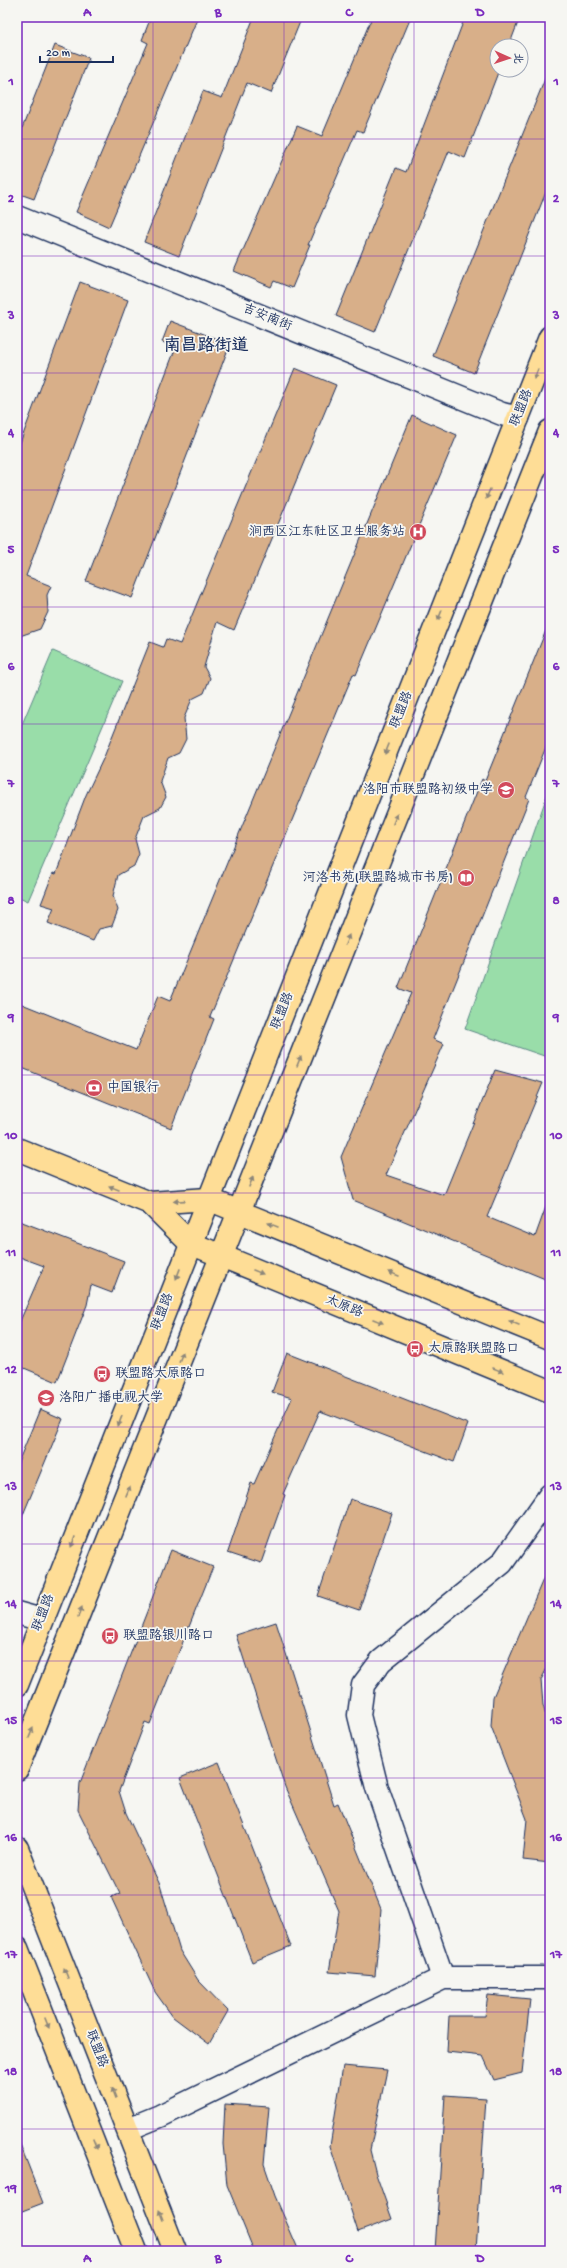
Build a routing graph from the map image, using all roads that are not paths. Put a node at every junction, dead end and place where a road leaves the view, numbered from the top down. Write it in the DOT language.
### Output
graph roads {
  1 [pos="17,217"];
  2 [pos="550,337"];
  3 [pos="518,418"];
  4 [pos="550,431"];
  5 [pos="17,1149"];
  6 [pos="208,1199"];
  7 [pos="150,1203"];
  8 [pos="240,1211"];
  9 [pos="190,1243"];
  10 [pos="221,1257"];
  11 [pos="550,1338"];
  12 [pos="550,1391"];
  13 [pos="550,1495"];
  14 [pos="17,1613"];
  15 [pos="42,1620"];
  16 [pos="17,1684"];
  17 [pos="17,1769"];
  18 [pos="17,1848"];
  19 [pos="17,1948"];
  20 [pos="443,1978"];
  21 [pos="550,1978"];
  22 [pos="128,2129"];
  23 [pos="136,2251"];
  24 [pos="175,2251"];
  1 -- 3 [label="street, 吉安南街"];
  2 -- 3 [label="main road, 联盟路, one-way"];
  3 -- 6 [label="main road, 联盟路, one-way"];
  8 -- 4 [label="main road, one-way"];
  7 -- 5 [label="main road, 太原路, one-way"];
  6 -- 7 [label="main road, 太原路, one-way"];
  6 -- 8 [label="main road, 太原路"];
  6 -- 9 [label="main road, 联盟路"];
  7 -- 9 [label="main road, 太原路"];
  8 -- 10 [label="main road"];
  11 -- 8 [label="main road, 太原路, one-way"];
  9 -- 10 [label="main road, 太原路"];
  9 -- 15 [label="main road, 联盟路, one-way"];
  10 -- 12 [label="main road, 太原路, one-way"];
  17 -- 10 [label="main road, one-way"];
  13 -- 20 [label="street"];
  14 -- 15 [label="street"];
  15 -- 16 [label="main road, 联盟路"];
  22 -- 18 [label="main road, 联盟路, one-way"];
  19 -- 23 [label="main road, one-way"];
  20 -- 21 [label="street"];
  20 -- 22 [label="street"];
  24 -- 22 [label="main road, 联盟路, one-way"];
}
